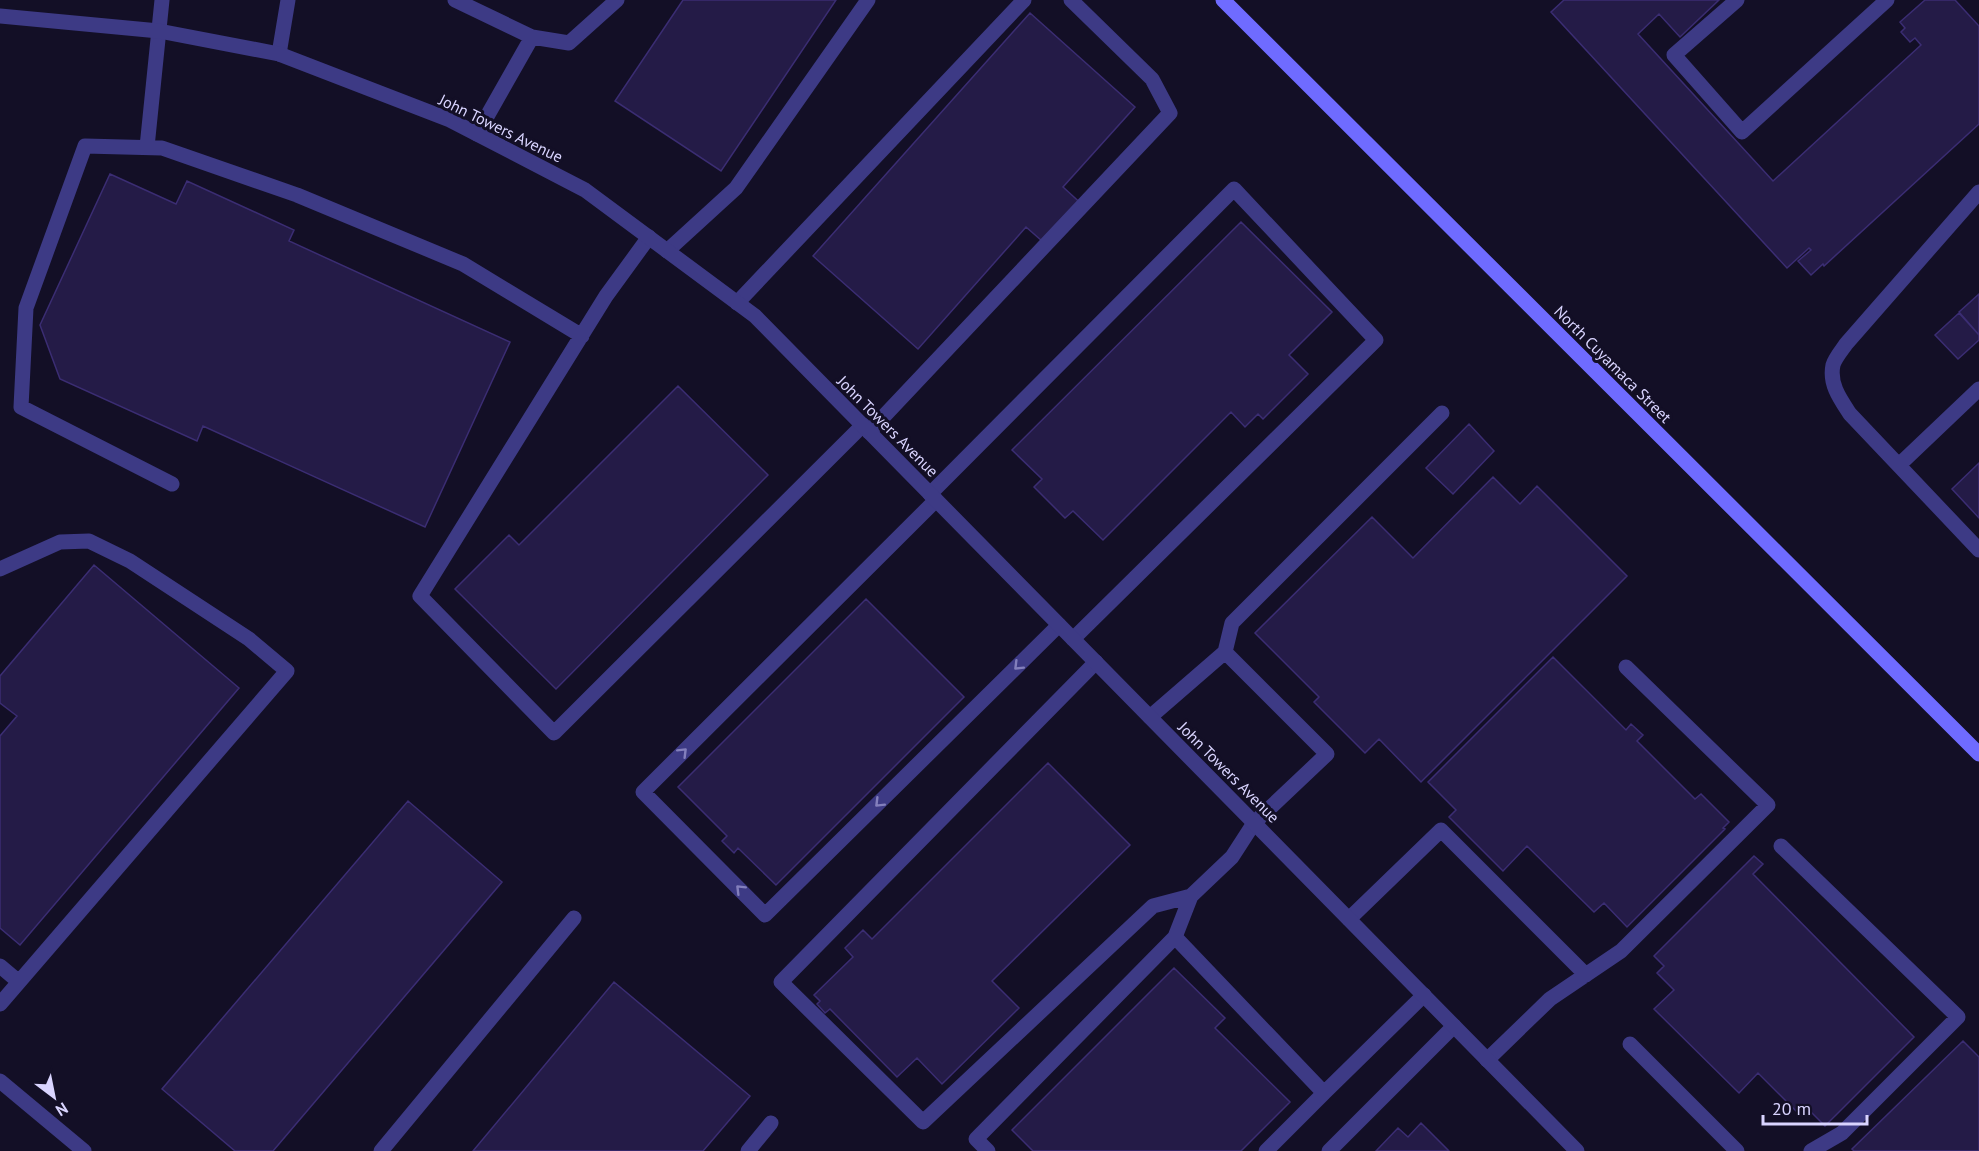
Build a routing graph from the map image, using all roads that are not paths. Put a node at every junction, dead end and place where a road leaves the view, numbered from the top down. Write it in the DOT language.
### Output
graph roads {
  1 [pos="162,0"];
  2 [pos="288,0"];
  3 [pos="455,0"];
  4 [pos="617,0"];
  5 [pos="868,0"];
  6 [pos="1024,0"];
  7 [pos="1071,0"];
  8 [pos="1222,0"];
  9 [pos="1737,0"];
  10 [pos="1887,0"];
  11 [pos="0,16"];
  12 [pos="159,31"];
  13 [pos="532,37"];
  14 [pos="279,54"];
  15 [pos="477,134"];
  16 [pos="147,147"];
  17 [pos="1979,192"];
  18 [pos="649,237"];
  19 [pos="667,251"];
  20 [pos="737,303"];
  21 [pos="582,336"];
  22 [pos="1979,389"];
  23 [pos="1442,413"];
  24 [pos="866,428"];
  25 [pos="1899,465"];
  26 [pos="172,484"];
  27 [pos="933,497"];
  28 [pos="1979,550"];
  29 [pos="0,569"];
  30 [pos="1059,625"];
  31 [pos="1073,639"];
  32 [pos="1225,652"];
  33 [pos="1096,662"];
  34 [pos="1626,667"];
  35 [pos="1150,717"];
  36 [pos="1979,754"];
  37 [pos="1254,823"];
  38 [pos="1781,846"];
  39 [pos="1191,896"];
  40 [pos="574,918"];
  41 [pos="1349,919"];
  42 [pos="1175,937"];
  43 [pos="0,966"];
  44 [pos="1586,975"];
  45 [pos="19,982"];
  46 [pos="1424,995"];
  47 [pos="0,1004"];
  48 [pos="1454,1026"];
  49 [pos="1630,1044"];
  50 [pos="1487,1060"];
  51 [pos="0,1081"];
  52 [pos="1323,1093"];
  53 [pos="771,1123"];
  54 [pos="84,1151"];
  55 [pos="381,1151"];
  56 [pos="748,1151"];
  57 [pos="988,1151"];
  58 [pos="1266,1151"];
  59 [pos="1329,1151"];
  60 [pos="1577,1151"];
  61 [pos="1737,1151"];
  62 [pos="1811,1151"];
  1 -- 12 [label="street"];
  2 -- 14 [label="street"];
  3 -- 13 [label="street"];
  4 -- 13 [label="street"];
  5 -- 19 [label="street"];
  6 -- 20 [label="street"];
  7 -- 24 [label="street"];
  8 -- 36 [label="main road, North Cuyamaca Street"];
  9 -- 10 [label="street"];
  11 -- 12 [label="street, John Towers Avenue"];
  12 -- 14 [label="street, John Towers Avenue"];
  12 -- 16 [label="street"];
  13 -- 15 [label="street"];
  14 -- 15 [label="street, John Towers Avenue"];
  15 -- 18 [label="street, John Towers Avenue"];
  16 -- 21 [label="street"];
  16 -- 26 [label="street"];
  17 -- 25 [label="street"];
  18 -- 19 [label="street, John Towers Avenue"];
  18 -- 21 [label="street"];
  19 -- 20 [label="street, John Towers Avenue"];
  20 -- 24 [label="street, John Towers Avenue"];
  21 -- 24 [label="street"];
  22 -- 25 [label="street"];
  23 -- 32 [label="street"];
  24 -- 27 [label="street, John Towers Avenue"];
  25 -- 28 [label="street"];
  27 -- 30 [label="street, John Towers Avenue"];
  30 -- 27 [label="street, one-way"];
  27 -- 31 [label="street"];
  29 -- 45 [label="street"];
  30 -- 31 [label="street, John Towers Avenue"];
  31 -- 33 [label="street, John Towers Avenue"];
  32 -- 35 [label="street"];
  32 -- 37 [label="street"];
  33 -- 35 [label="street, John Towers Avenue"];
  33 -- 39 [label="street"];
  34 -- 44 [label="street"];
  35 -- 37 [label="street, John Towers Avenue"];
  37 -- 39 [label="street"];
  37 -- 41 [label="street, John Towers Avenue"];
  38 -- 62 [label="street"];
  39 -- 42 [label="street"];
  40 -- 55 [label="street"];
  41 -- 44 [label="street"];
  41 -- 46 [label="street, John Towers Avenue"];
  42 -- 52 [label="street"];
  42 -- 57 [label="street"];
  43 -- 45 [label="street"];
  44 -- 50 [label="street"];
  45 -- 47 [label="street"];
  46 -- 48 [label="street, John Towers Avenue"];
  46 -- 52 [label="street"];
  48 -- 50 [label="street, John Towers Avenue"];
  48 -- 59 [label="street"];
  49 -- 61 [label="street"];
  50 -- 60 [label="street, John Towers Avenue"];
  51 -- 54 [label="street"];
  52 -- 58 [label="street"];
  53 -- 56 [label="street"];
}
